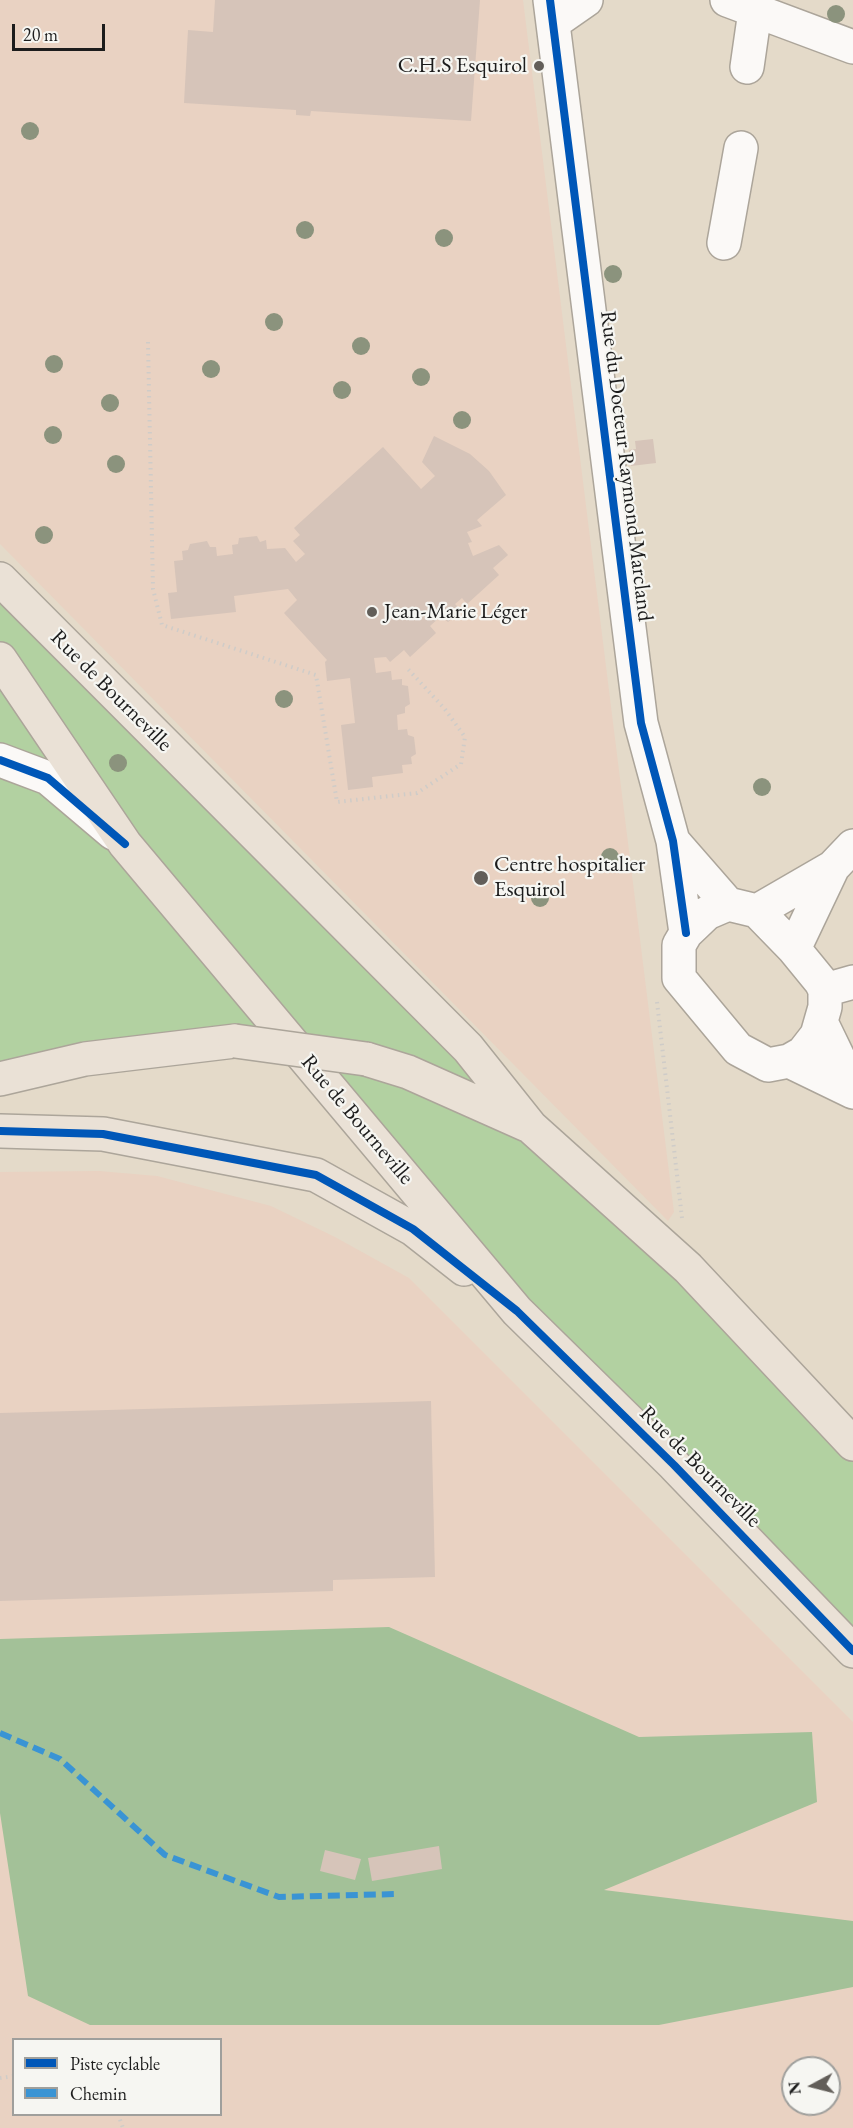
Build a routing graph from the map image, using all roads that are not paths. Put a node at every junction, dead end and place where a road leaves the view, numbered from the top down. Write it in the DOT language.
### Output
graph roads {
  1 [pos="586,0"];
  2 [pos="741,5"];
  3 [pos="551,12"];
  4 [pos="853,47"];
  5 [pos="747,67"];
  6 [pos="741,148"];
  7 [pos="724,243"];
  8 [pos="0,579"];
  9 [pos="0,658"];
  10 [pos="0,760"];
  11 [pos="674,841"];
  12 [pos="125,844"];
  13 [pos="843,857"];
  14 [pos="742,908"];
  15 [pos="686,933"];
  16 [pos="794,949"];
  17 [pos="839,986"];
  18 [pos="821,1022"];
  19 [pos="789,1061"];
  20 [pos="0,1079"];
  21 [pos="853,1090"];
  22 [pos="531,1127"];
  23 [pos="0,1131"];
  24 [pos="517,1311"];
  25 [pos="853,1444"];
  26 [pos="841,1630"];
  27 [pos="853,1651"];
  1 -- 3 [label="street"];
  2 -- 4 [label="street"];
  2 -- 5 [label="street"];
  3 -- 11 [label="street, Rue du Docteur Raymond Marcland"];
  6 -- 7 [label="street"];
  8 -- 22 [label="main road, Rue de Bourneville"];
  9 -- 12 [label="main road, Rue de Bourneville"];
  10 -- 12 [label="street"];
  11 -- 14 [label="street, Rue du Docteur Raymond Marcland"];
  11 -- 15 [label="street, Rue du Docteur Raymond Marcland"];
  12 -- 24 [label="main road, Rue de Bourneville"];
  13 -- 14 [label="street"];
  13 -- 16 [label="street"];
  14 -- 15 [label="street"];
  14 -- 16 [label="street, Rue du Docteur Raymond Marcland"];
  15 -- 19 [label="street, Rue du Docteur Raymond Marcland"];
  16 -- 17 [label="street, Rue du Docteur Raymond Marcland"];
  17 -- 18 [label="street, Rue du Docteur Raymond Marcland"];
  18 -- 19 [label="street, Rue du Docteur Raymond Marcland"];
  18 -- 21 [label="street, Rue du Docteur Raymond Marcland"];
  19 -- 21 [label="street, Rue du Docteur Raymond Marcland"];
  20 -- 22 [label="main road, bridge"];
  22 -- 25 [label="main road, Rue de Bourneville"];
  23 -- 24 [label="main road"];
  24 -- 26 [label="main road, Rue de Bourneville"];
  26 -- 27 [label="main road, Rue de Bourneville"];
}
